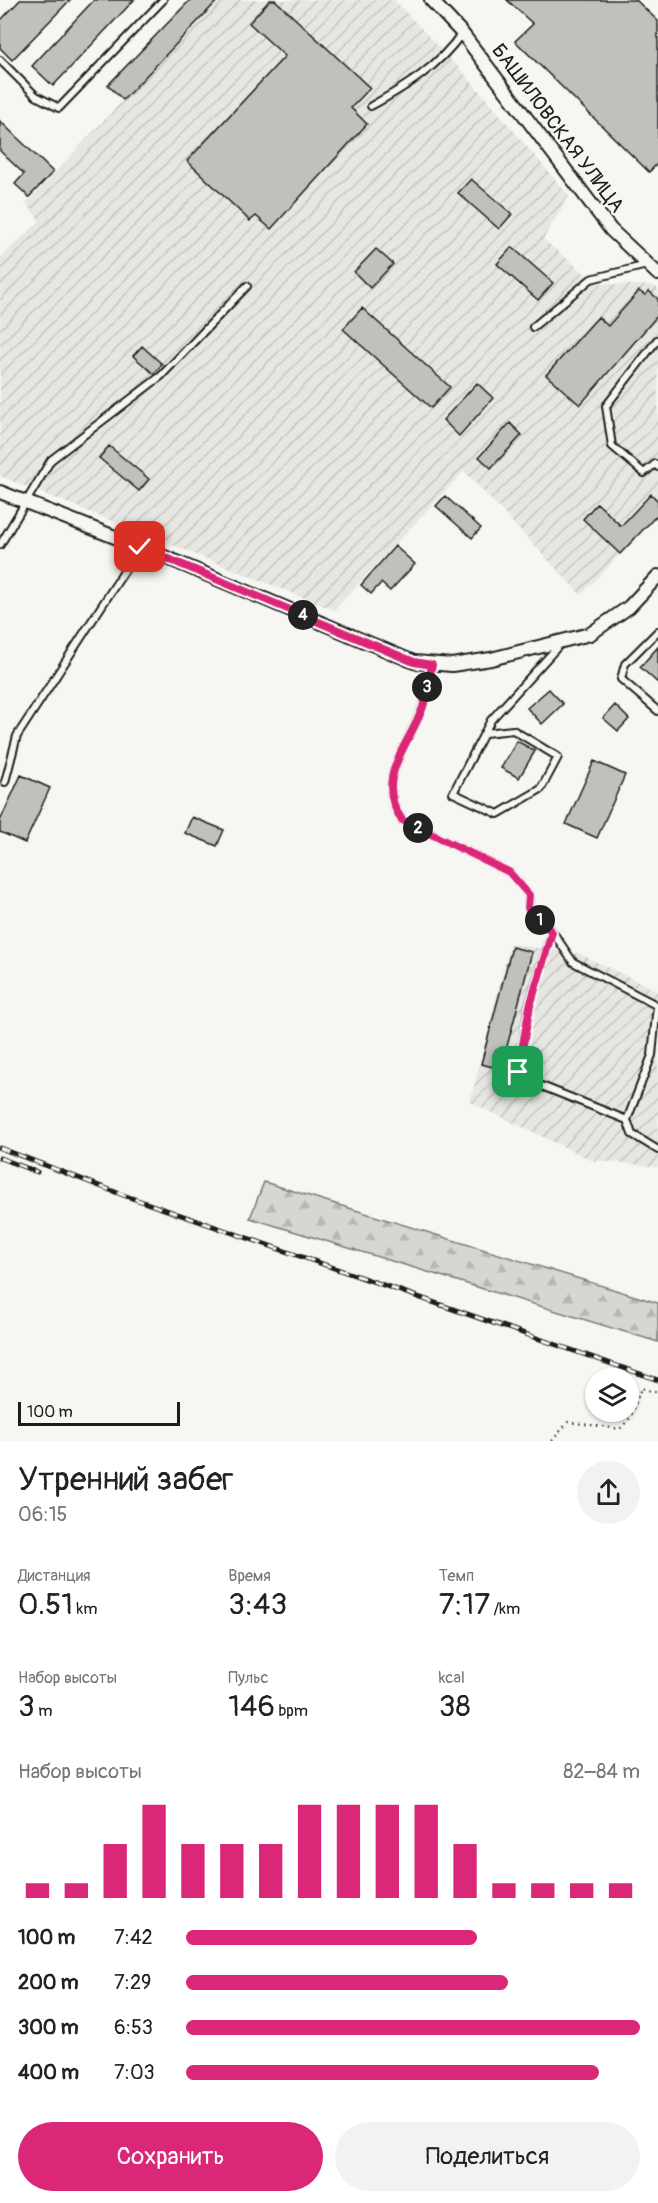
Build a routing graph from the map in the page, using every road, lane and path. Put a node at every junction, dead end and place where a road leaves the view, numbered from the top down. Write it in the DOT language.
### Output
graph roads {
  1 [pos="163,0"];
  2 [pos="431,0"];
  3 [pos="462,33"];
  4 [pos="0,60"];
  5 [pos="371,106"];
  6 [pos="648,265"];
  7 [pos="658,274"];
  8 [pos="247,286"];
  9 [pos="533,327"];
  10 [pos="657,340"];
  11 [pos="657,464"];
  12 [pos="0,492"];
  13 [pos="25,501"];
  14 [pos="0,545"];
  15 [pos="140,547"];
  16 [pos="658,576"];
  17 [pos="658,631"];
  18 [pos="562,642"];
  19 [pos="432,665"];
  20 [pos="658,711"];
  21 [pos="485,733"];
  22 [pos="6,782"];
  23 [pos="552,932"];
  24 [pos="657,1006"];
  25 [pos="518,1072"];
  26 [pos="539,1085"];
  27 [pos="627,1120"];
  28 [pos="658,1150"];
  29 [pos="658,1393"];
  30 [pos="552,1441"];
  1 -- 4 [label="lane"];
  2 -- 3 [label="street, БАШИЛОВСКАЯ УЛИЦА"];
  3 -- 5 [label="lane"];
  3 -- 6 [label="street, БАШИЛОВСКАЯ УЛИЦА"];
  6 -- 7 [label="street, БАШИЛОВСКАЯ УЛИЦА"];
  6 -- 9 [label="lane"];
  8 -- 13 [label="lane"];
  10 -- 11 [label="lane"];
  12 -- 13 [label="street"];
  13 -- 14 [label="lane"];
  13 -- 15 [label="street"];
  15 -- 19 [label="street"];
  15 -- 22 [label="lane"];
  16 -- 18 [label="street"];
  17 -- 20 [label="lane"];
  18 -- 19 [label="street"];
  18 -- 21 [label="lane"];
  19 -- 23 [label="lane"];
  21 -- 21 [label="lane"];
  23 -- 24 [label="lane"];
  23 -- 25 [label="lane"];
  24 -- 27 [label="lane"];
  26 -- 27 [label="lane"];
  27 -- 28 [label="lane"];
  29 -- 30 [label="path"];
}
